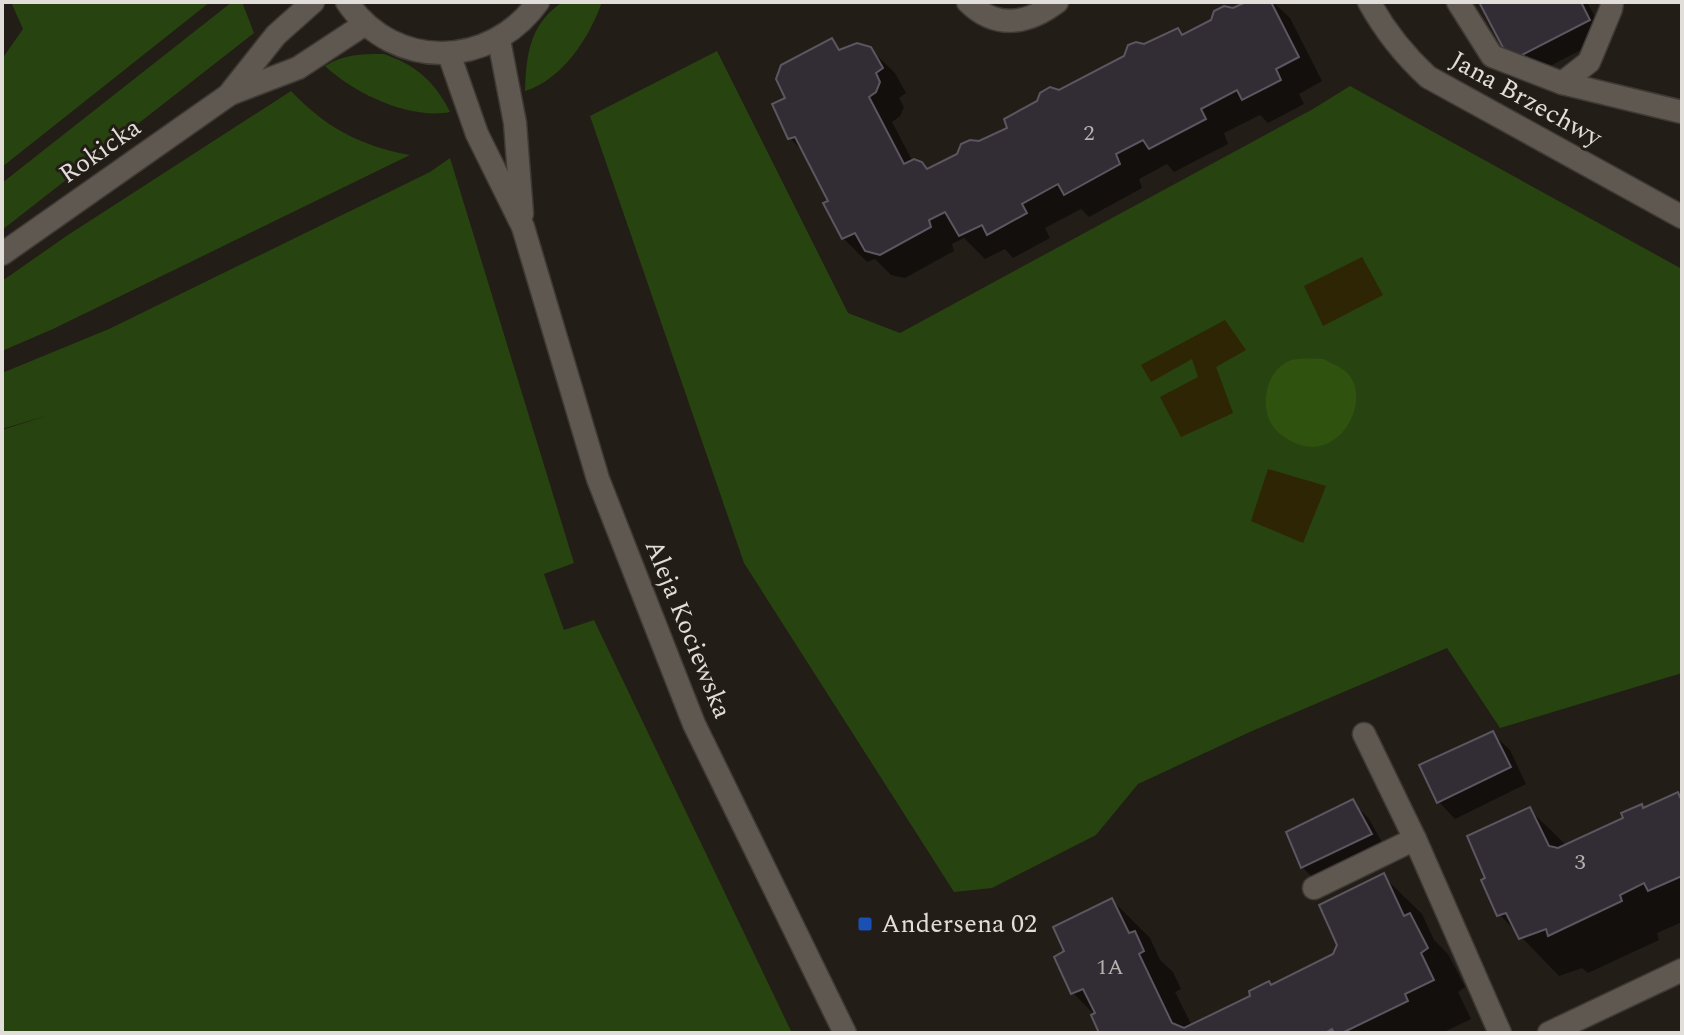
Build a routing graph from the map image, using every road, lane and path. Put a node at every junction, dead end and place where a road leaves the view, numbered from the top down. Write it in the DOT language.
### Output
graph roads {
  1 [pos="313,2"];
  2 [pos="347,2"];
  3 [pos="538,2"];
  4 [pos="968,2"];
  5 [pos="1057,2"];
  6 [pos="1369,2"];
  7 [pos="1458,2"];
  8 [pos="1612,2"];
  9 [pos="365,24"];
  10 [pos="499,40"];
  11 [pos="449,54"];
  12 [pos="1562,83"];
  13 [pos="230,94"];
  14 [pos="1682,112"];
  15 [pos="1682,217"];
  16 [pos="523,227"];
  17 [pos="2,254"];
  18 [pos="1364,734"];
  19 [pos="1415,839"];
  20 [pos="1314,888"];
  21 [pos="1682,970"];
  22 [pos="845,1033"];
  23 [pos="1500,1033"];
  24 [pos="1549,1033"];
  1 -- 13 [label="street, Rokicka"];
  2 -- 9 [label="street"];
  3 -- 10 [label="street"];
  4 -- 5 [label="street"];
  6 -- 15 [label="street, Jana Brzechwy"];
  7 -- 12 [label="street"];
  8 -- 12 [label="street"];
  9 -- 11 [label="street"];
  9 -- 13 [label="street, Rokicka"];
  10 -- 11 [label="street"];
  10 -- 16 [label="street, Aleja Kociewska"];
  11 -- 16 [label="street, Aleja Kociewska"];
  12 -- 14 [label="street"];
  13 -- 17 [label="street, Rokicka"];
  16 -- 22 [label="street, Aleja Kociewska"];
  18 -- 19 [label="street"];
  19 -- 20 [label="street"];
  19 -- 23 [label="street"];
  21 -- 24 [label="street"];
}
